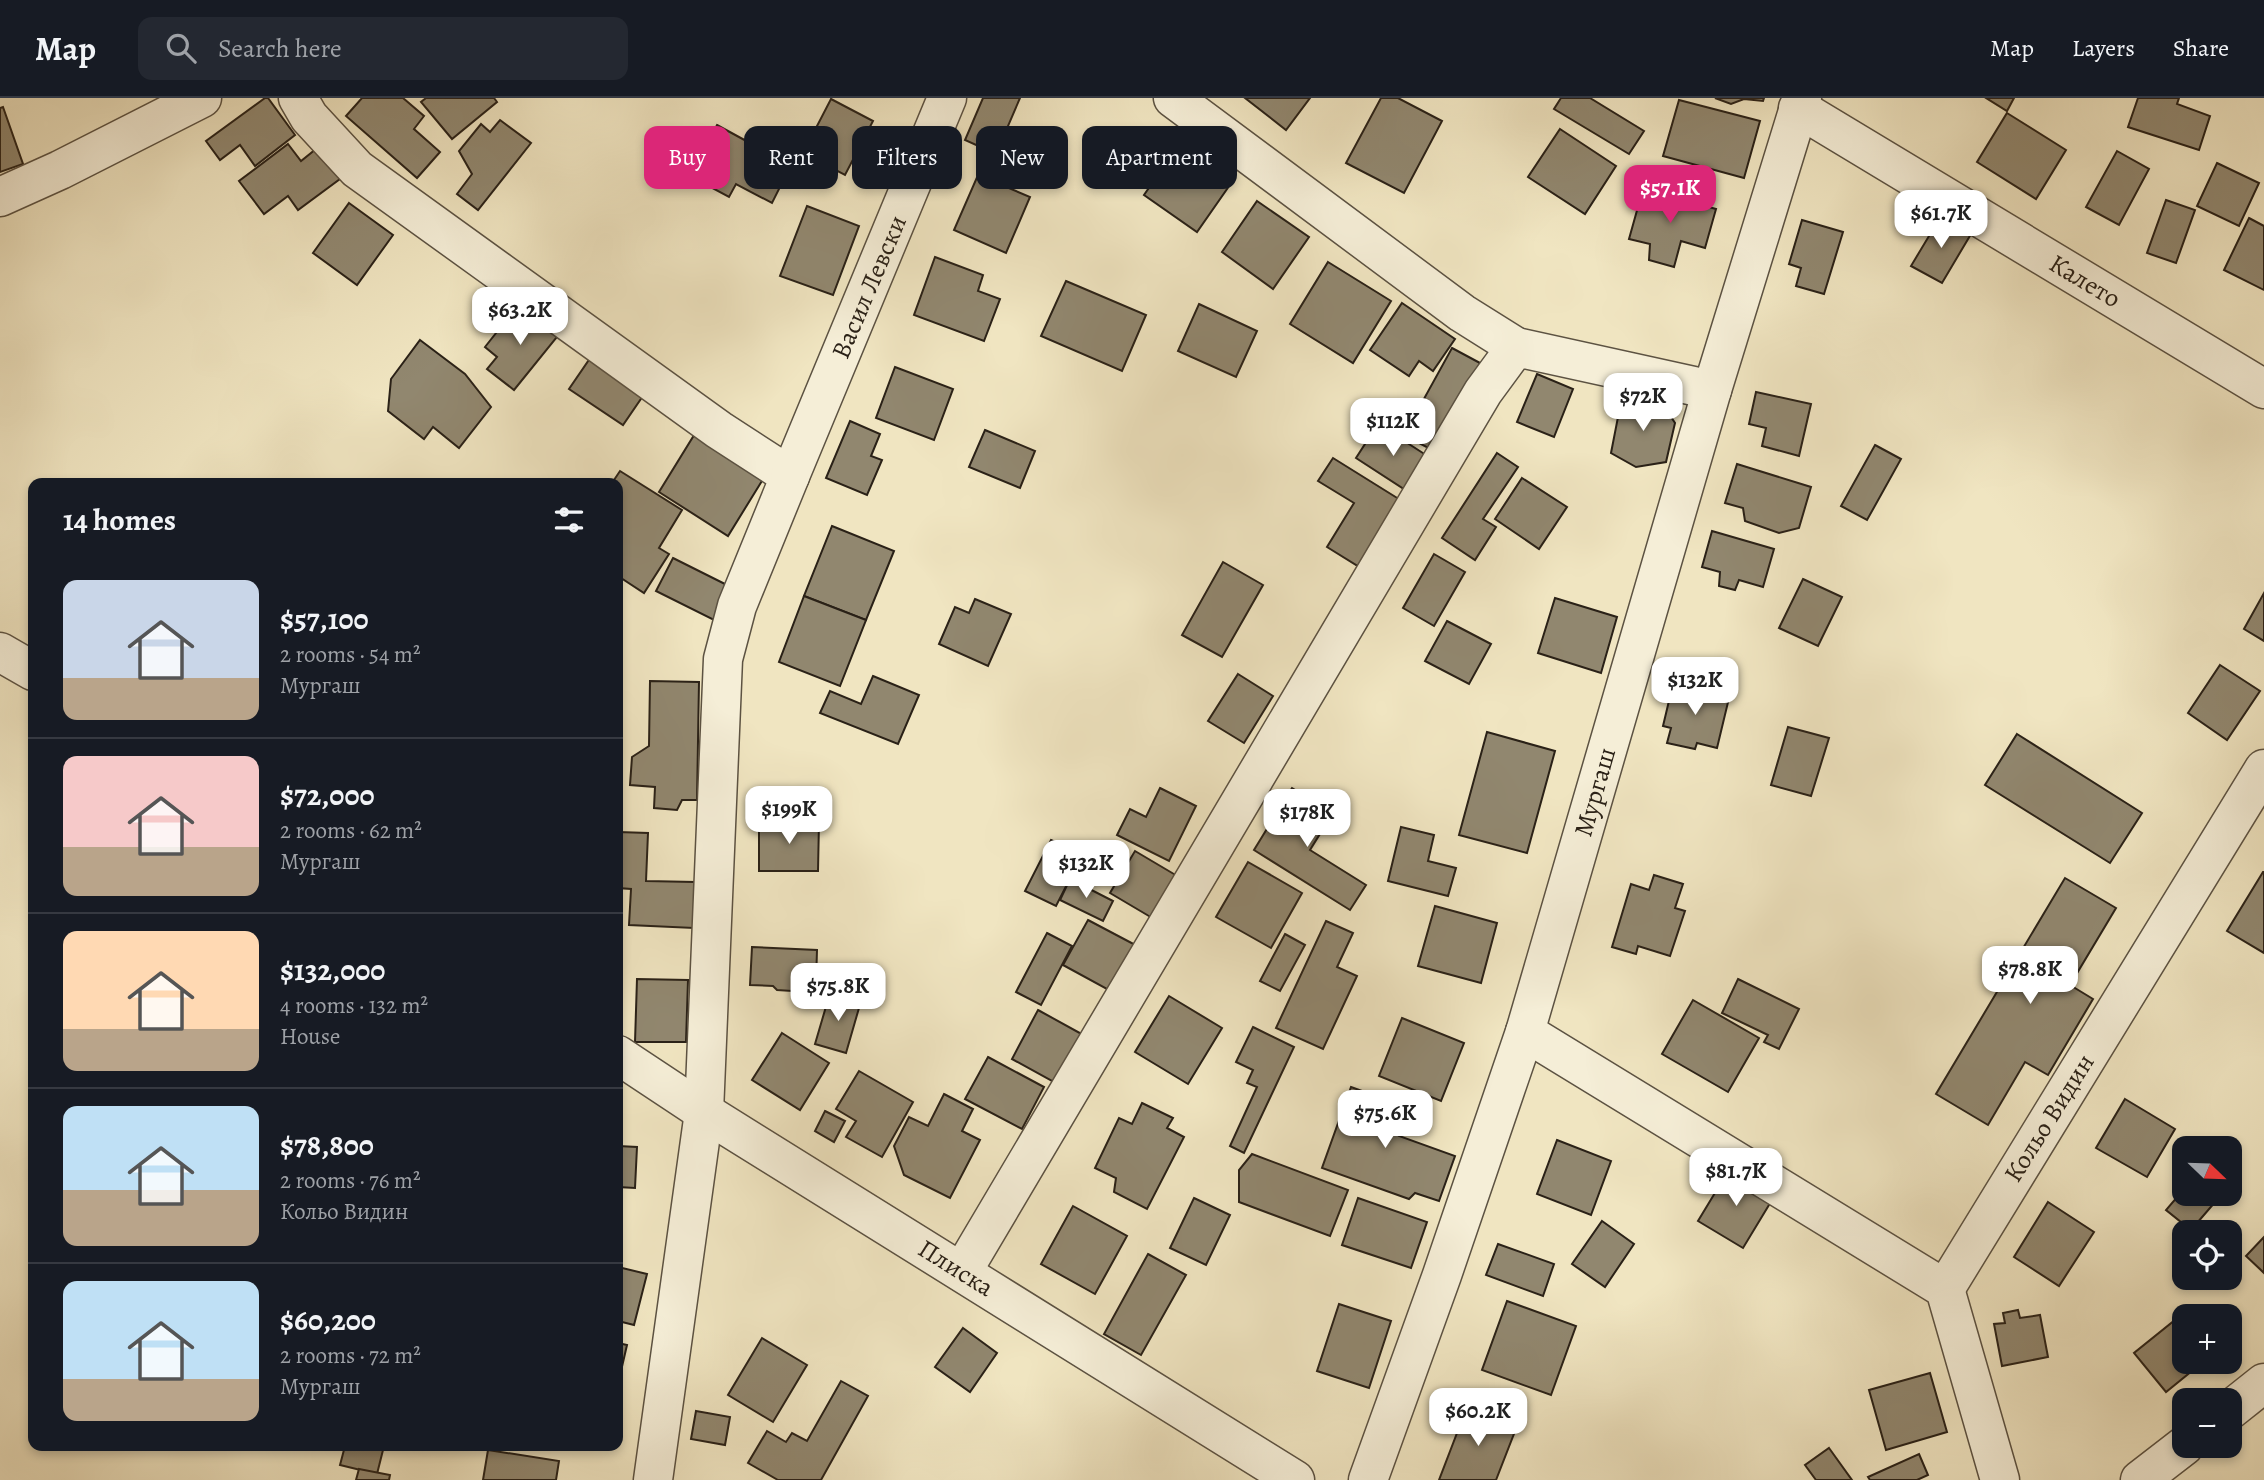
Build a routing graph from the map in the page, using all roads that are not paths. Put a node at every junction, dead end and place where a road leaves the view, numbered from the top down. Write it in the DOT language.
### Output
graph roads {
  1 [pos="202,98"];
  2 [pos="298,98"];
  3 [pos="947,98"];
  4 [pos="1173,98"];
  5 [pos="1800,103"];
  6 [pos="0,197"];
  7 [pos="1516,347"];
  8 [pos="2264,389"];
  9 [pos="1712,390"];
  10 [pos="790,476"];
  11 [pos="0,652"];
  12 [pos="28,668"];
  13 [pos="2264,769"];
  14 [pos="1525,1032"];
  15 [pos="623,1058"];
  16 [pos="704,1112"];
  17 [pos="962,1272"];
  18 [pos="1945,1289"];
  19 [pos="2264,1383"];
  20 [pos="2242,1400"];
  21 [pos="2172,1455"];
  22 [pos="653,1480"];
  23 [pos="1295,1480"];
  24 [pos="1368,1480"];
  25 [pos="2000,1480"];
  26 [pos="2140,1480"];
  1 -- 6 [label="street"];
  2 -- 10 [label="street"];
  3 -- 10 [label="street, Васил Левски"];
  4 -- 7 [label="street"];
  5 -- 8 [label="street, Калето"];
  5 -- 9 [label="street, Мургаш"];
  7 -- 9 [label="street"];
  7 -- 17 [label="street"];
  9 -- 14 [label="street, Мургаш"];
  10 -- 16 [label="street, Васил Левски"];
  11 -- 12 [label="street"];
  13 -- 18 [label="street, Кольо Видин"];
  14 -- 18 [label="street"];
  14 -- 24 [label="street, Мургаш"];
  15 -- 16 [label="street, Плиска"];
  16 -- 17 [label="street, Плиска"];
  16 -- 22 [label="street, Васил Левски"];
  17 -- 23 [label="street, Плиска"];
  18 -- 25 [label="street"];
  19 -- 20 [label="street"];
  21 -- 26 [label="street"];
}
